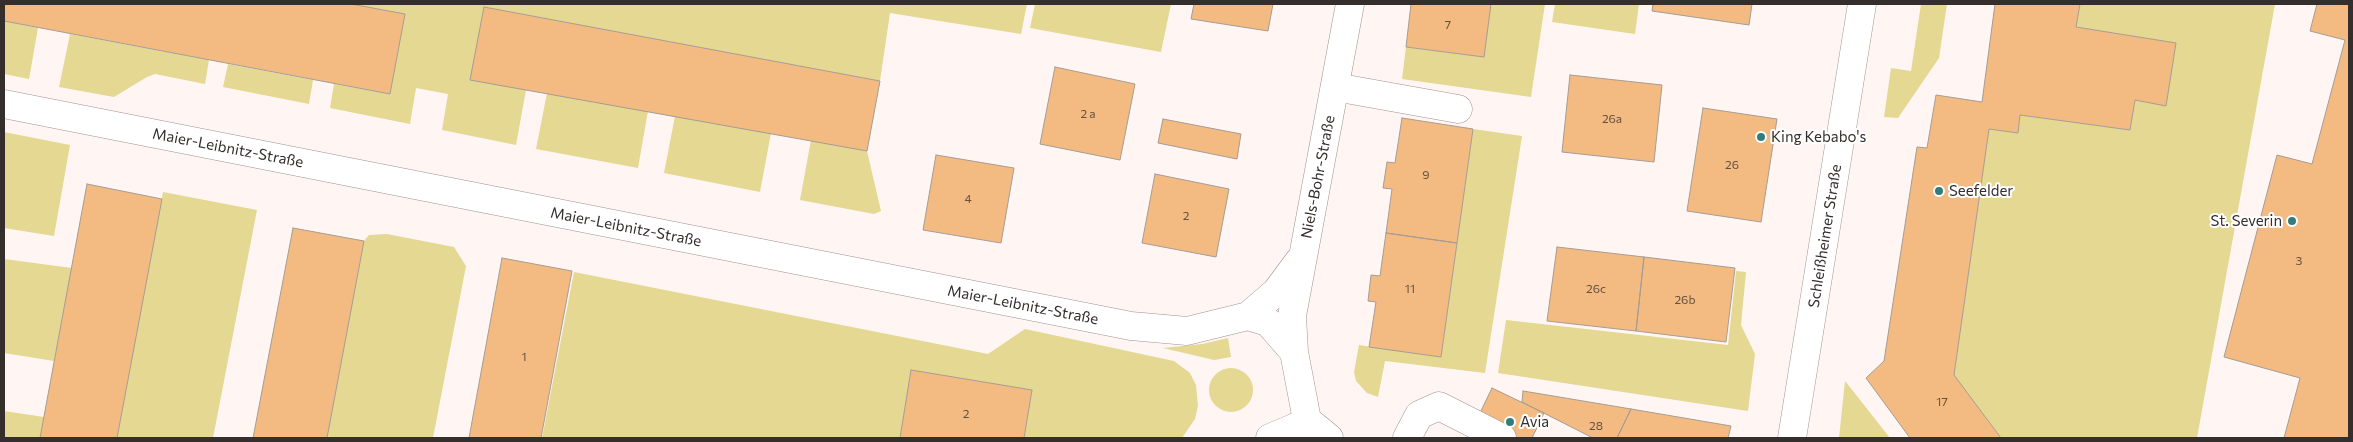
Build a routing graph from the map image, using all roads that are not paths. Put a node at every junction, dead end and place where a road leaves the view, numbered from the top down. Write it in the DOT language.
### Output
graph roads {
  1 [pos="1350,4"];
  2 [pos="1862,4"];
  3 [pos="1335,87"];
  4 [pos="4,104"];
  5 [pos="1458,109"];
  6 [pos="1303,256"];
  7 [pos="1248,316"];
  8 [pos="1294,352"];
  9 [pos="1307,420"];
  10 [pos="1270,438"];
  11 [pos="1328,438"];
  12 [pos="1407,438"];
  13 [pos="1502,438"];
  14 [pos="1792,438"];
  1 -- 3 [label="street, Niels-Bohr-Straße"];
  2 -- 14 [label="street, Schleißheimer Straße"];
  3 -- 5 [label="street"];
  3 -- 6 [label="street, Niels-Bohr-Straße"];
  4 -- 7 [label="street, Maier-Leibnitz-Straße"];
  6 -- 7 [label="street, Maier-Leibnitz-Straße"];
  6 -- 8 [label="street, Niels-Bohr-Straße"];
  7 -- 8 [label="street"];
  8 -- 9 [label="street"];
  9 -- 10 [label="street"];
  9 -- 11 [label="street"];
  12 -- 13 [label="street"];
}
